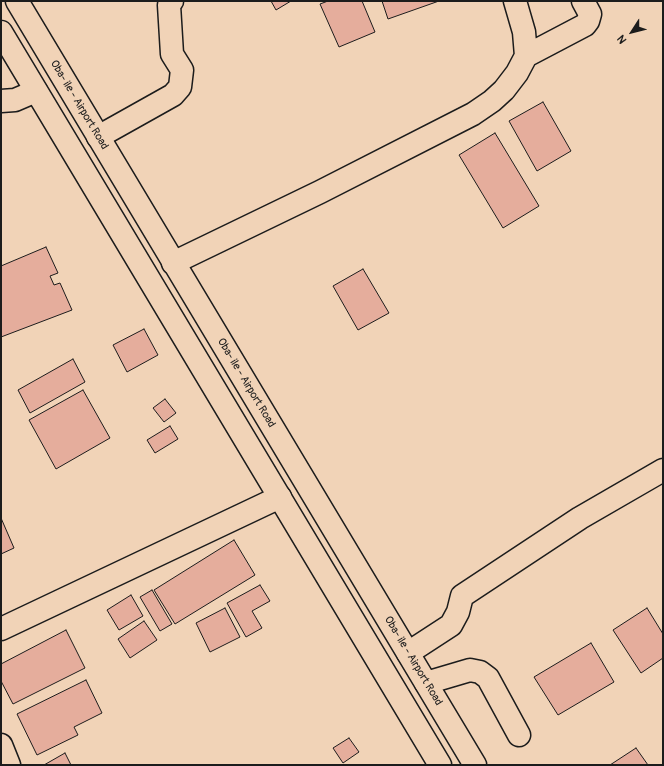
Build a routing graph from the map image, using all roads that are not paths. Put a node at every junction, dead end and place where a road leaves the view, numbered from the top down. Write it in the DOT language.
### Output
graph roads {
  1 [pos="17,1"];
  2 [pos="172,1"];
  3 [pos="515,1"];
  4 [pos="583,1"];
  5 [pos="1,32"];
  6 [pos="526,56"];
  7 [pos="36,91"];
  8 [pos="1,101"];
  9 [pos="98,137"];
  10 [pos="174,263"];
  11 [pos="663,470"];
  12 [pos="280,497"];
  13 [pos="1,629"];
  14 [pos="408,653"];
  15 [pos="426,683"];
  16 [pos="520,735"];
  17 [pos="1,745"];
  18 [pos="10,765"];
  19 [pos="440,765"];
  20 [pos="475,765"];
  1 -- 9 [label="main road, Oba- ile - Airport Road"];
  2 -- 9 [label="main road"];
  3 -- 6 [label="main road"];
  4 -- 6 [label="main road"];
  5 -- 7 [label="main road"];
  6 -- 10 [label="main road"];
  7 -- 8 [label="main road"];
  7 -- 12 [label="main road"];
  9 -- 10 [label="main road, Oba- ile - Airport Road"];
  10 -- 14 [label="main road, Oba- ile - Airport Road"];
  11 -- 14 [label="main road"];
  12 -- 13 [label="main road"];
  12 -- 19 [label="main road"];
  14 -- 15 [label="main road, Oba- ile - Airport Road"];
  15 -- 16 [label="main road"];
  15 -- 20 [label="main road, Oba- ile - Airport Road"];
  17 -- 18 [label="main road"];
}
